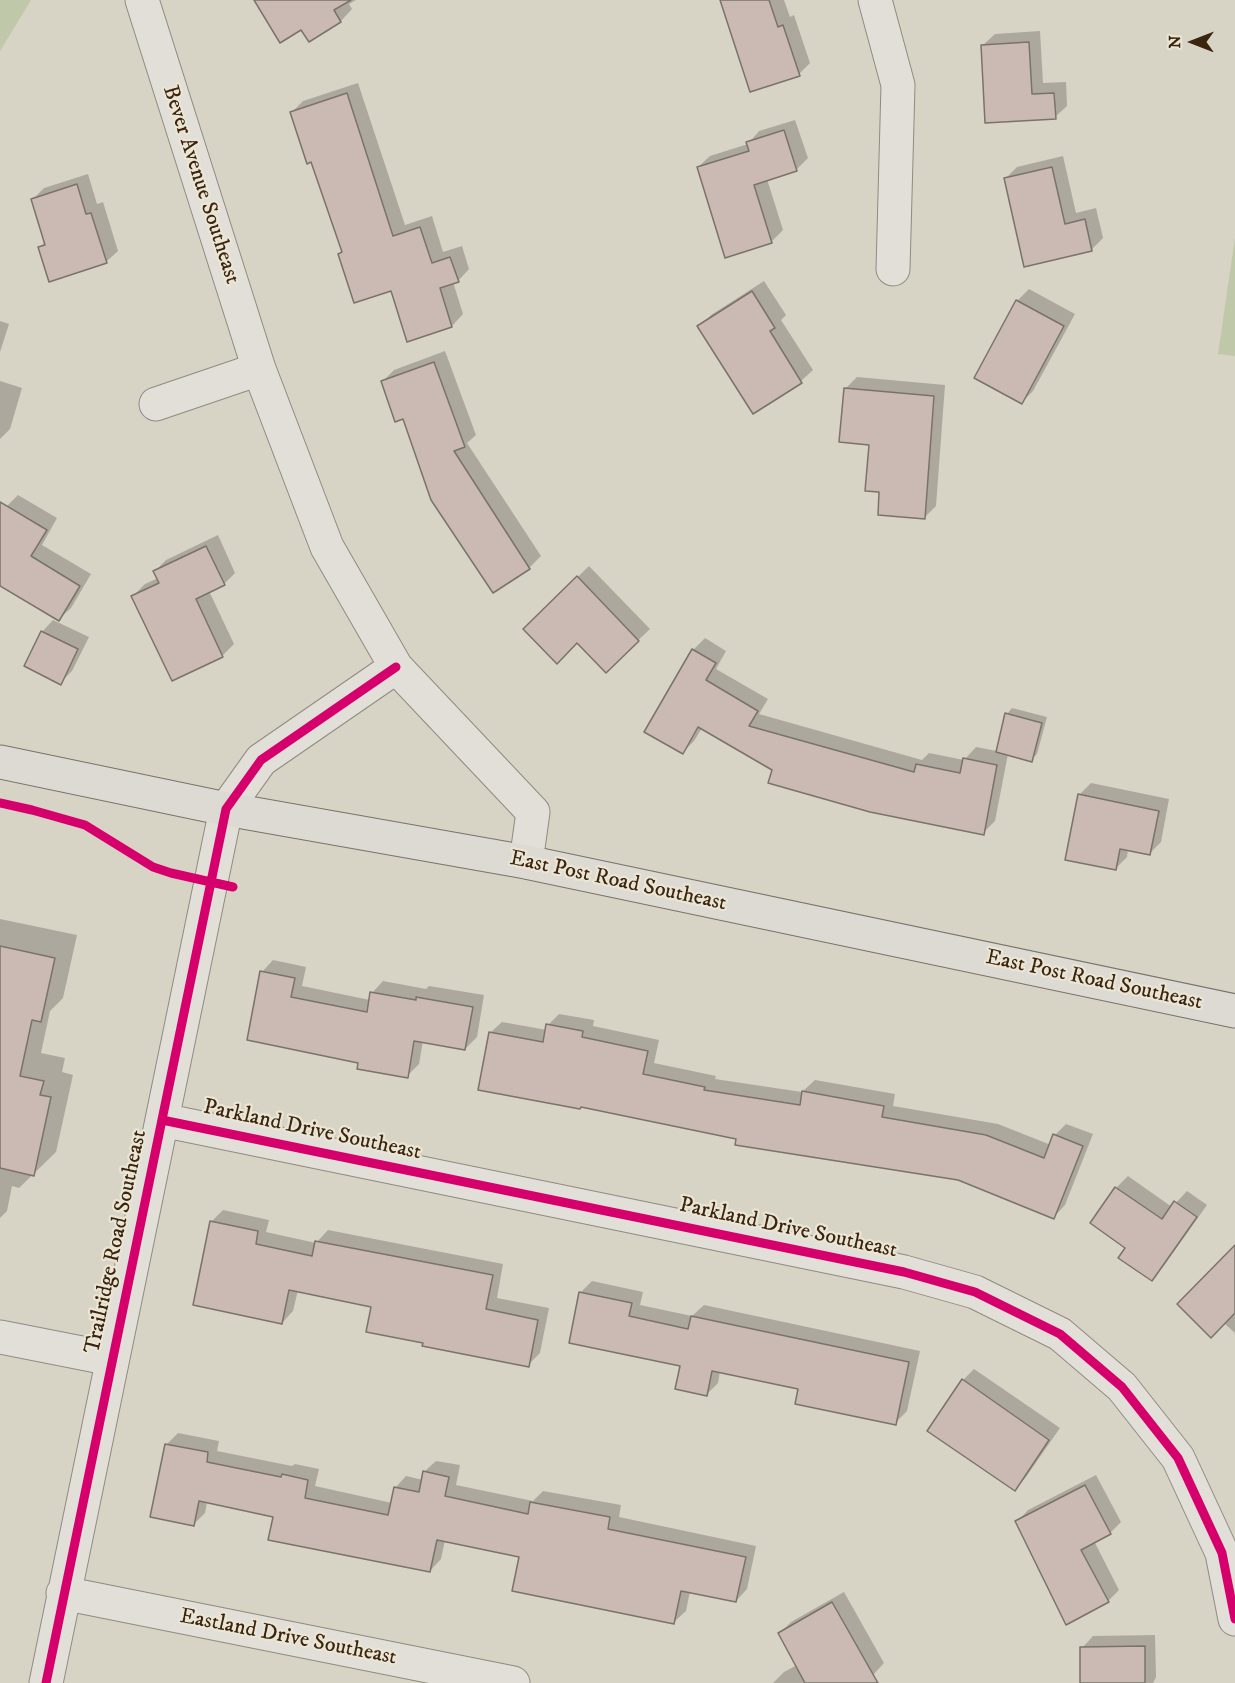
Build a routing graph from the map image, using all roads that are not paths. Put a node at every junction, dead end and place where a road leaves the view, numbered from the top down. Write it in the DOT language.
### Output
graph roads {
  1 [pos="142,0"];
  2 [pos="875,0"];
  3 [pos="892,269"];
  4 [pos="259,369"];
  5 [pos="156,404"];
  6 [pos="396,667"];
  7 [pos="0,762"];
  8 [pos="226,809"];
  9 [pos="526,862"];
  10 [pos="1235,1011"];
  11 [pos="162,1120"];
  12 [pos="0,1337"];
  13 [pos="112,1359"];
  14 [pos="63,1593"];
  15 [pos="1235,1618"];
  16 [pos="46,1683"];
  17 [pos="513,1683"];
  1 -- 4 [label="street, Bever Avenue Southeast"];
  2 -- 3 [label="street"];
  4 -- 5 [label="street"];
  4 -- 6 [label="street, Bever Avenue Southeast"];
  6 -- 8 [label="street"];
  6 -- 9 [label="street, Bever Avenue Southeast"];
  7 -- 8 [label="main road, East Post Road Southeast"];
  8 -- 9 [label="main road, East Post Road Southeast"];
  8 -- 11 [label="street, Trailridge Road Southeast"];
  9 -- 10 [label="main road, East Post Road Southeast"];
  11 -- 13 [label="street, Trailridge Road Southeast"];
  11 -- 15 [label="street, Parkland Drive Southeast"];
  12 -- 13 [label="street"];
  13 -- 14 [label="street, Trailridge Road Southeast"];
  14 -- 16 [label="street, Trailridge Road Southeast"];
  14 -- 17 [label="street, Eastland Drive Southeast"];
}
